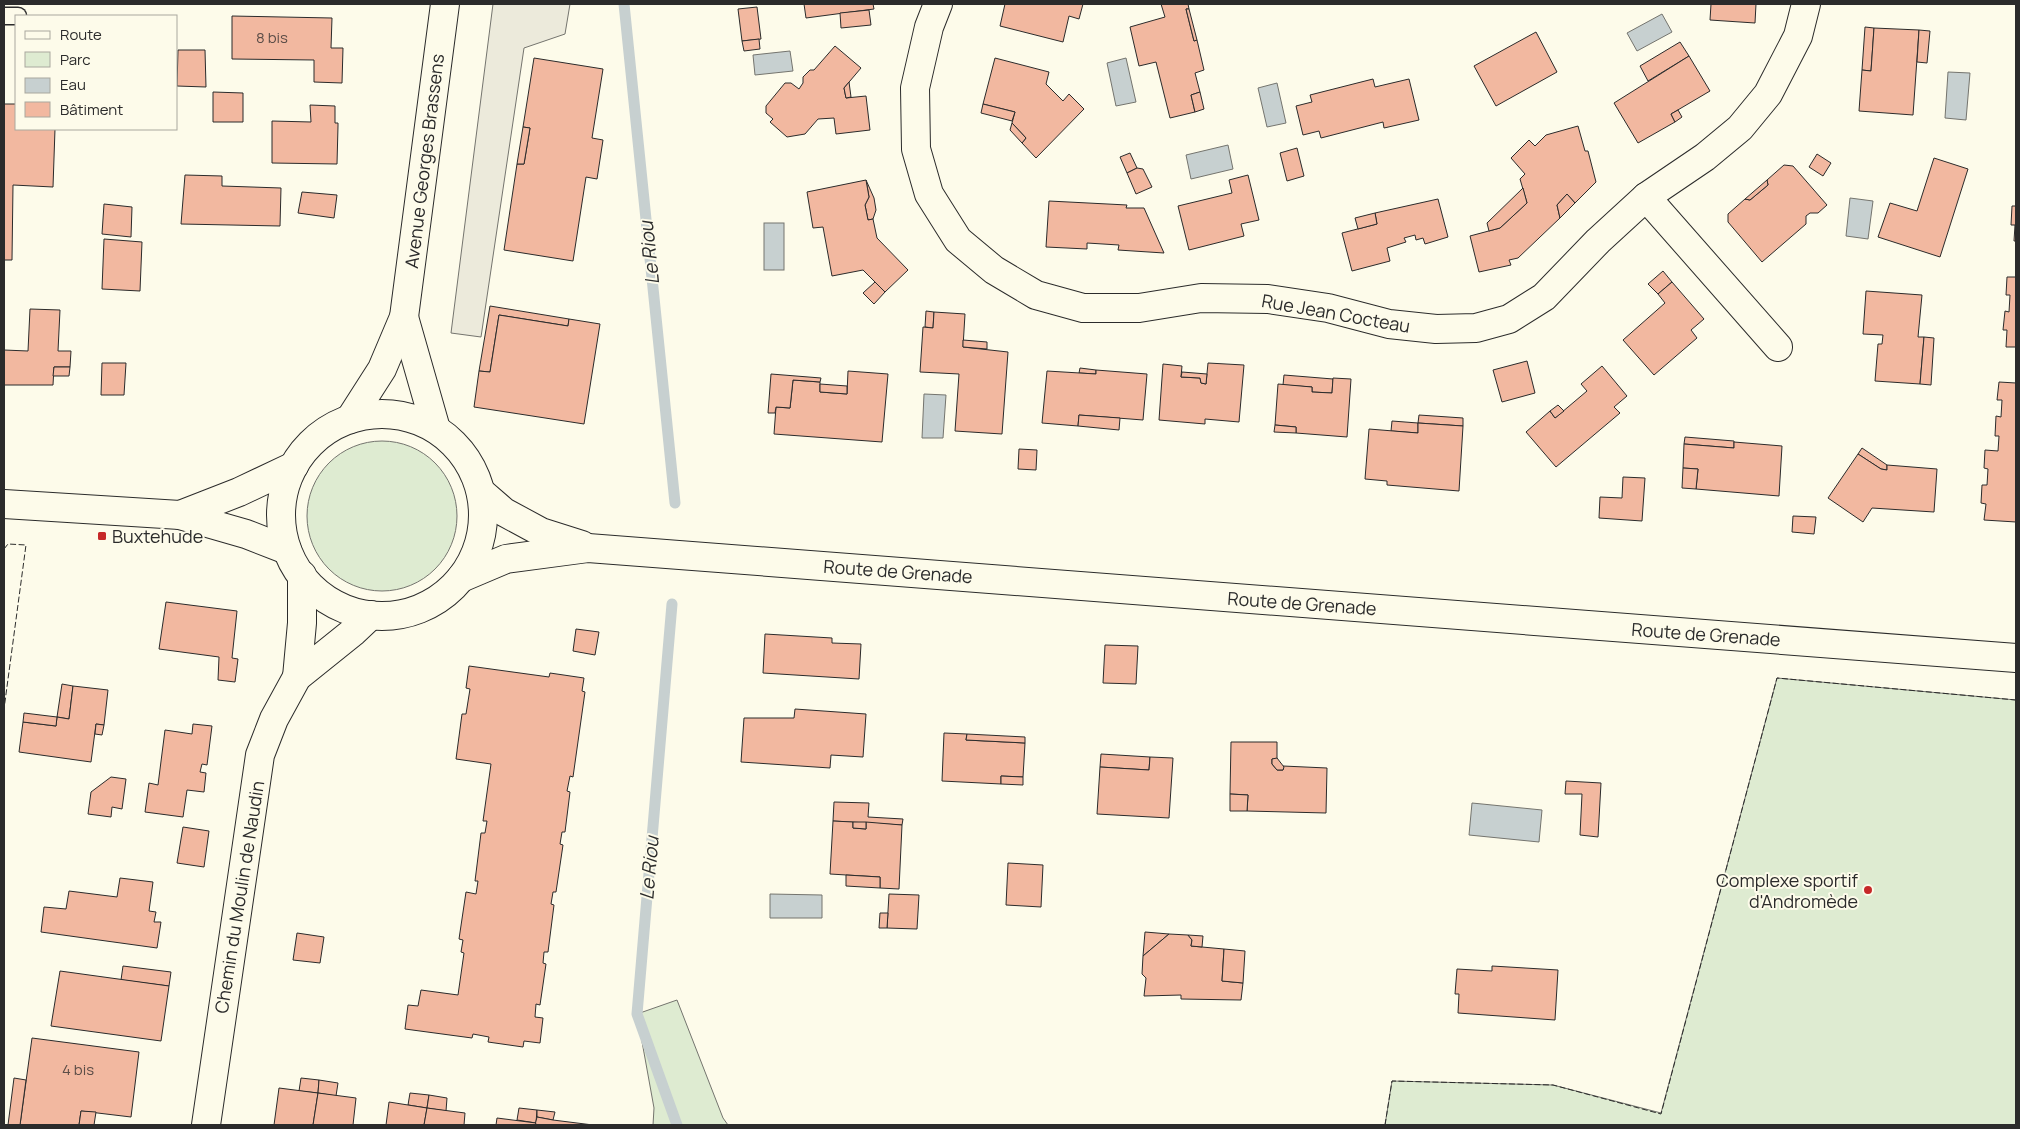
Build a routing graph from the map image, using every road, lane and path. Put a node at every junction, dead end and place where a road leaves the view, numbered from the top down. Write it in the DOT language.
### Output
graph roads {
  1 [pos="445,4"];
  2 [pos="938,4"];
  3 [pos="1806,4"];
  4 [pos="1646,197"];
  5 [pos="404,317"];
  6 [pos="1778,347"];
  7 [pos="350,419"];
  8 [pos="436,428"];
  9 [pos="294,466"];
  10 [pos="481,492"];
  11 [pos="4,504"];
  12 [pos="180,515"];
  13 [pos="588,548"];
  14 [pos="288,550"];
  15 [pos="302,575"];
  16 [pos="461,578"];
  17 [pos="371,615"];
  18 [pos="2016,658"];
  19 [pos="297,677"];
  20 [pos="206,1125"];
  1 -- 5 [label="main road, Avenue Georges Brassens"];
  2 -- 4 [label="main road, Rue Jean Cocteau"];
  3 -- 4 [label="main road, Rue Jean Cocteau"];
  4 -- 6 [label="main road"];
  5 -- 7 [label="main road, Avenue Georges Brassens"];
  5 -- 8 [label="main road, Avenue Georges Brassens"];
  7 -- 8 [label="main road"];
  7 -- 9 [label="main road"];
  8 -- 10 [label="main road"];
  9 -- 12 [label="main road"];
  9 -- 14 [label="main road"];
  10 -- 13 [label="main road"];
  10 -- 16 [label="main road"];
  11 -- 12 [label="main road"];
  12 -- 14 [label="main road"];
  13 -- 16 [label="main road"];
  13 -- 18 [label="main road, Route de Grenade"];
  14 -- 15 [label="main road"];
  15 -- 17 [label="main road"];
  15 -- 19 [label="main road, Chemin du Moulin de Naudin"];
  16 -- 17 [label="main road"];
  17 -- 19 [label="main road, Chemin du Moulin de Naudin"];
  19 -- 20 [label="main road, Chemin du Moulin de Naudin"];
}
